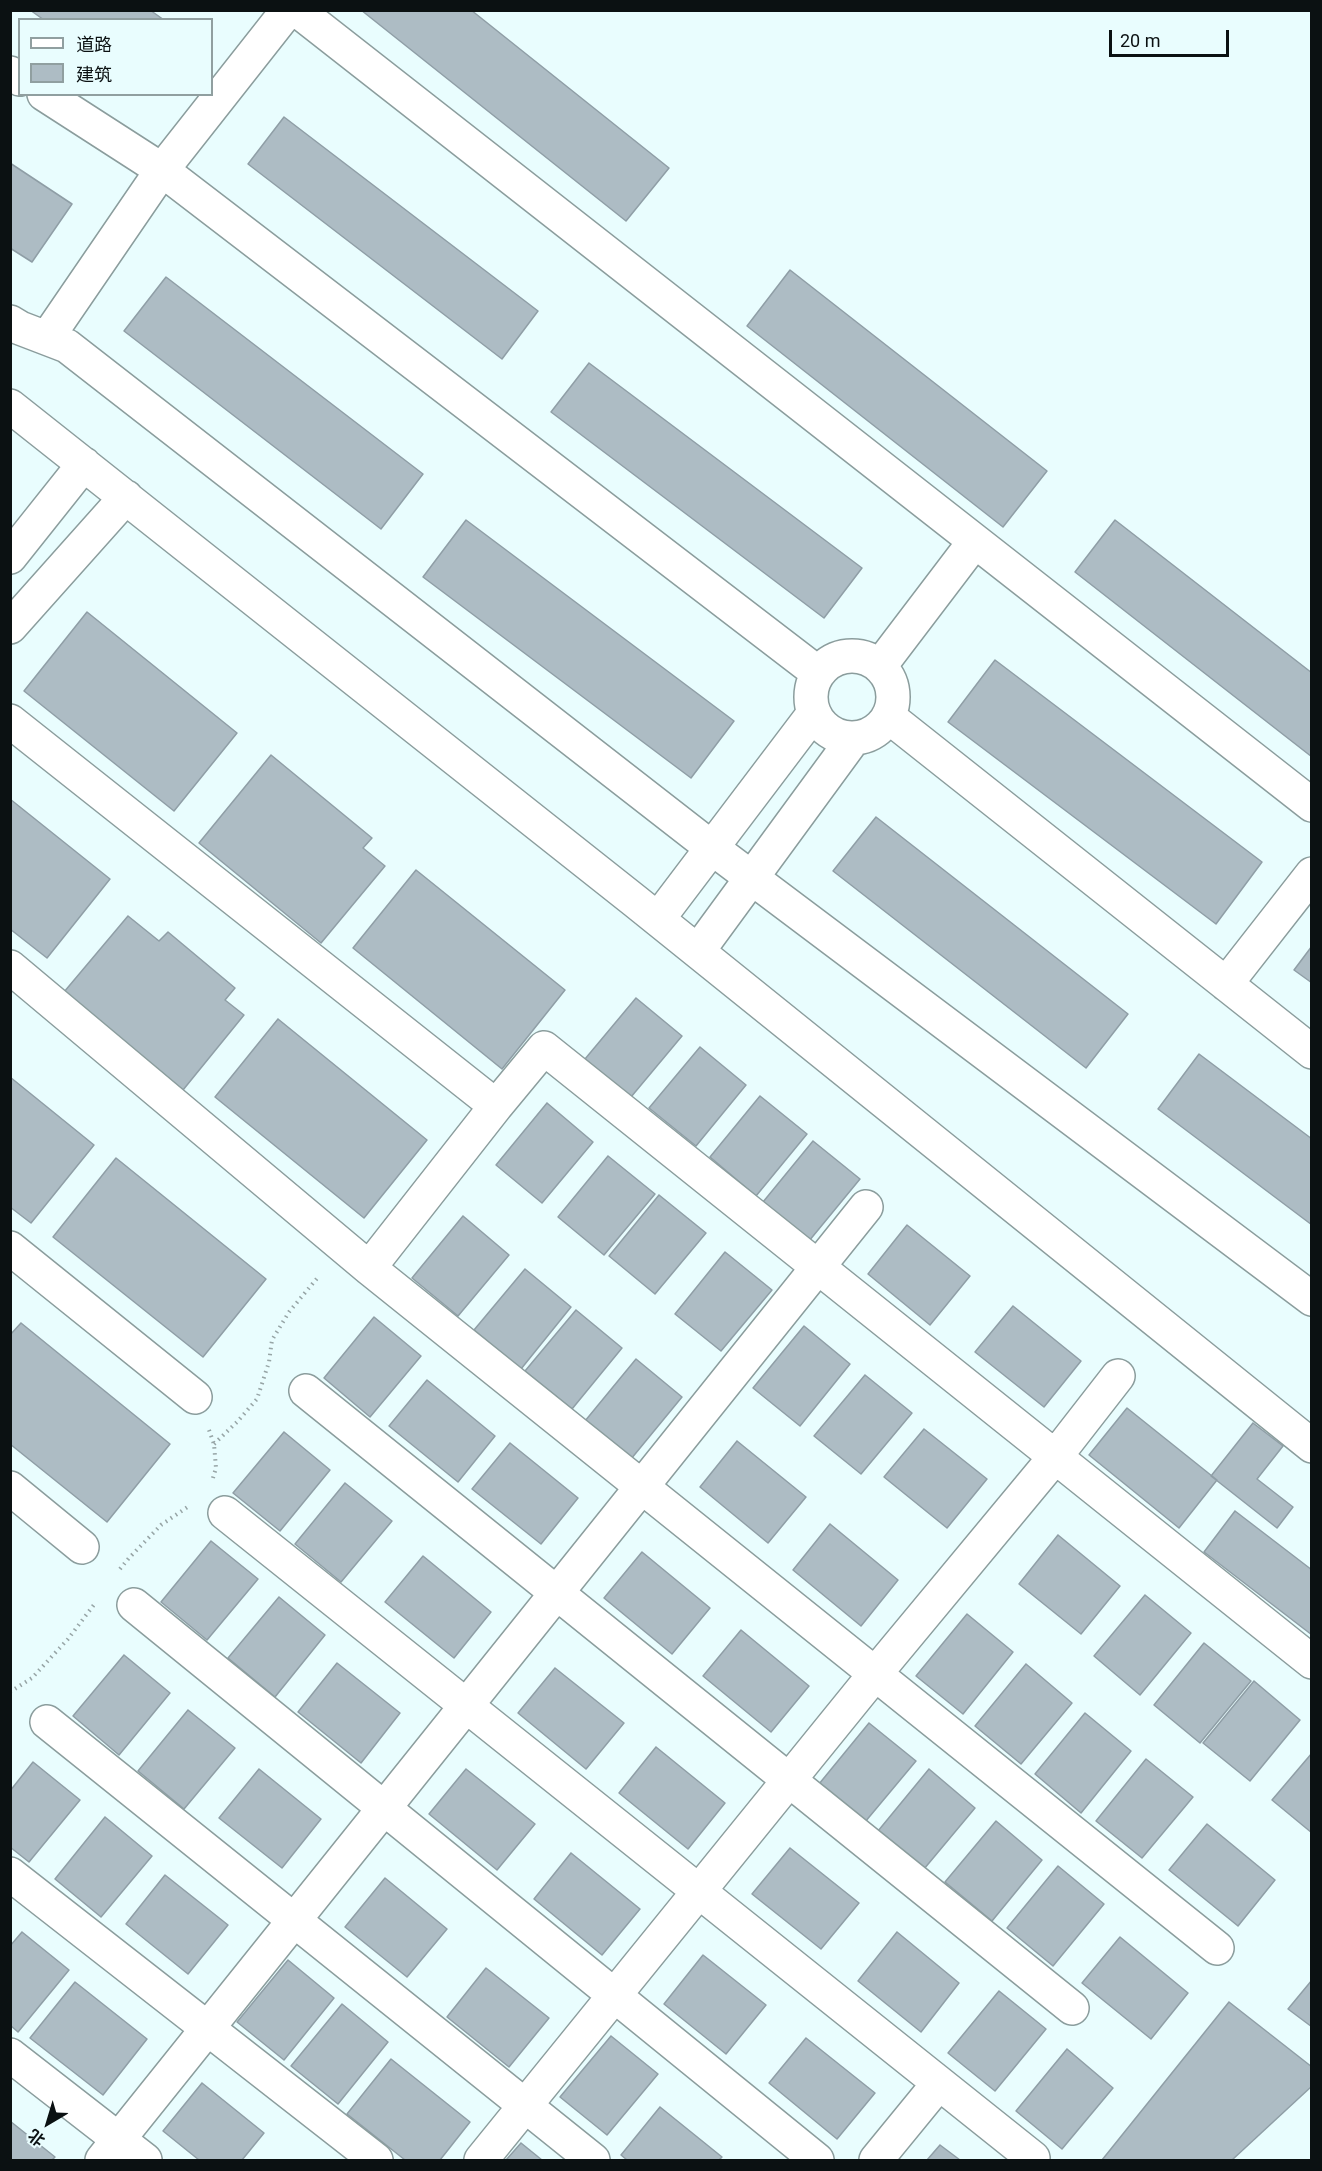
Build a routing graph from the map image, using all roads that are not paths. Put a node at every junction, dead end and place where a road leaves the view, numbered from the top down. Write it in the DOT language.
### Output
graph roads {
  1 [pos="288,10"];
  2 [pos="297,10"];
  3 [pos="47,96"];
  4 [pos="162,170"];
  5 [pos="10,322"];
  6 [pos="47,338"];
  7 [pos="10,406"];
  8 [pos="84,464"];
  9 [pos="126,497"];
  10 [pos="975,541"];
  11 [pos="10,557"];
  12 [pos="10,627"];
  13 [pos="880,666"];
  14 [pos="818,673"];
  15 [pos="814,713"];
  16 [pos="889,717"];
  17 [pos="10,721"];
  18 [pos="854,738"];
  19 [pos="1311,805"];
  20 [pos="712,848"];
  21 [pos="1311,874"];
  22 [pos="751,878"];
  23 [pos="658,919"];
  24 [pos="698,951"];
  25 [pos="10,967"];
  26 [pos="1226,984"];
  27 [pos="1311,1052"];
  28 [pos="496,1106"];
  29 [pos="866,1207"];
  30 [pos="10,1248"];
  31 [pos="369,1268"];
  32 [pos="818,1269"];
  33 [pos="1311,1299"];
  34 [pos="1118,1376"];
  35 [pos="306,1391"];
  36 [pos="195,1397"];
  37 [pos="1311,1446"];
  38 [pos="1055,1457"];
  39 [pos="643,1487"];
  40 [pos="10,1488"];
  41 [pos="217,1500"];
  42 [pos="82,1547"];
  43 [pos="558,1594"];
  44 [pos="134,1605"];
  45 [pos="1311,1662"];
  46 [pos="875,1674"];
  47 [pos="467,1706"];
  48 [pos="47,1722"];
  49 [pos="789,1780"];
  50 [pos="384,1809"];
  51 [pos="10,1874"];
  52 [pos="699,1891"];
  53 [pos="295,1921"];
  54 [pos="1218,1948"];
  55 [pos="614,1995"];
  56 [pos="1072,2008"];
  57 [pos="208,2029"];
  58 [pos="10,2055"];
  59 [pos="939,2083"];
  60 [pos="525,2106"];
  61 [pos="111,2150"];
  62 [pos="801,2156"];
  63 [pos="1033,2158"];
  64 [pos="145,2160"];
  65 [pos="376,2160"];
  66 [pos="481,2160"];
  67 [pos="593,2160"];
  68 [pos="876,2160"];
  1 -- 4 [label="street"];
  2 -- 10 [label="street"];
  3 -- 4 [label="street"];
  4 -- 6 [label="street"];
  4 -- 14 [label="street"];
  5 -- 6 [label="street"];
  6 -- 20 [label="street"];
  7 -- 8 [label="street"];
  8 -- 9 [label="street"];
  8 -- 11 [label="street"];
  9 -- 12 [label="street"];
  9 -- 23 [label="street"];
  10 -- 13 [label="street"];
  10 -- 19 [label="street"];
  13 -- 14 [label="street"];
  13 -- 16 [label="street"];
  14 -- 15 [label="street"];
  15 -- 18 [label="street"];
  15 -- 20 [label="street"];
  16 -- 18 [label="street"];
  16 -- 26 [label="street"];
  17 -- 28 [label="street"];
  18 -- 22 [label="street"];
  20 -- 22 [label="street"];
  20 -- 23 [label="street"];
  21 -- 26 [label="street"];
  22 -- 24 [label="street"];
  22 -- 33 [label="street"];
  23 -- 24 [label="street"];
  24 -- 37 [label="street"];
  25 -- 31 [label="street"];
  26 -- 27 [label="street"];
  28 -- 31 [label="street"];
  28 -- 32 [label="street"];
  29 -- 32 [label="street"];
  30 -- 36 [label="street"];
  31 -- 39 [label="street"];
  32 -- 38 [label="street"];
  32 -- 39 [label="street"];
  34 -- 38 [label="street"];
  35 -- 43 [label="street"];
  38 -- 45 [label="street"];
  38 -- 46 [label="street"];
  39 -- 43 [label="street"];
  39 -- 46 [label="street"];
  40 -- 42 [label="street"];
  41 -- 47 [label="street"];
  43 -- 47 [label="street"];
  43 -- 49 [label="street"];
  44 -- 50 [label="street"];
  46 -- 49 [label="street"];
  46 -- 54 [label="street"];
  47 -- 50 [label="street"];
  47 -- 52 [label="street"];
  48 -- 53 [label="street"];
  49 -- 52 [label="street"];
  49 -- 56 [label="street"];
  50 -- 53 [label="street"];
  50 -- 55 [label="street"];
  51 -- 57 [label="street"];
  52 -- 55 [label="street"];
  52 -- 59 [label="street"];
  53 -- 57 [label="street"];
  53 -- 60 [label="street"];
  55 -- 60 [label="street"];
  55 -- 62 [label="street"];
  57 -- 61 [label="street"];
  57 -- 65 [label="street"];
  58 -- 61 [label="street"];
  59 -- 63 [label="street"];
  59 -- 68 [label="street"];
  60 -- 66 [label="street"];
  60 -- 67 [label="street"];
  61 -- 64 [label="street"];
}
